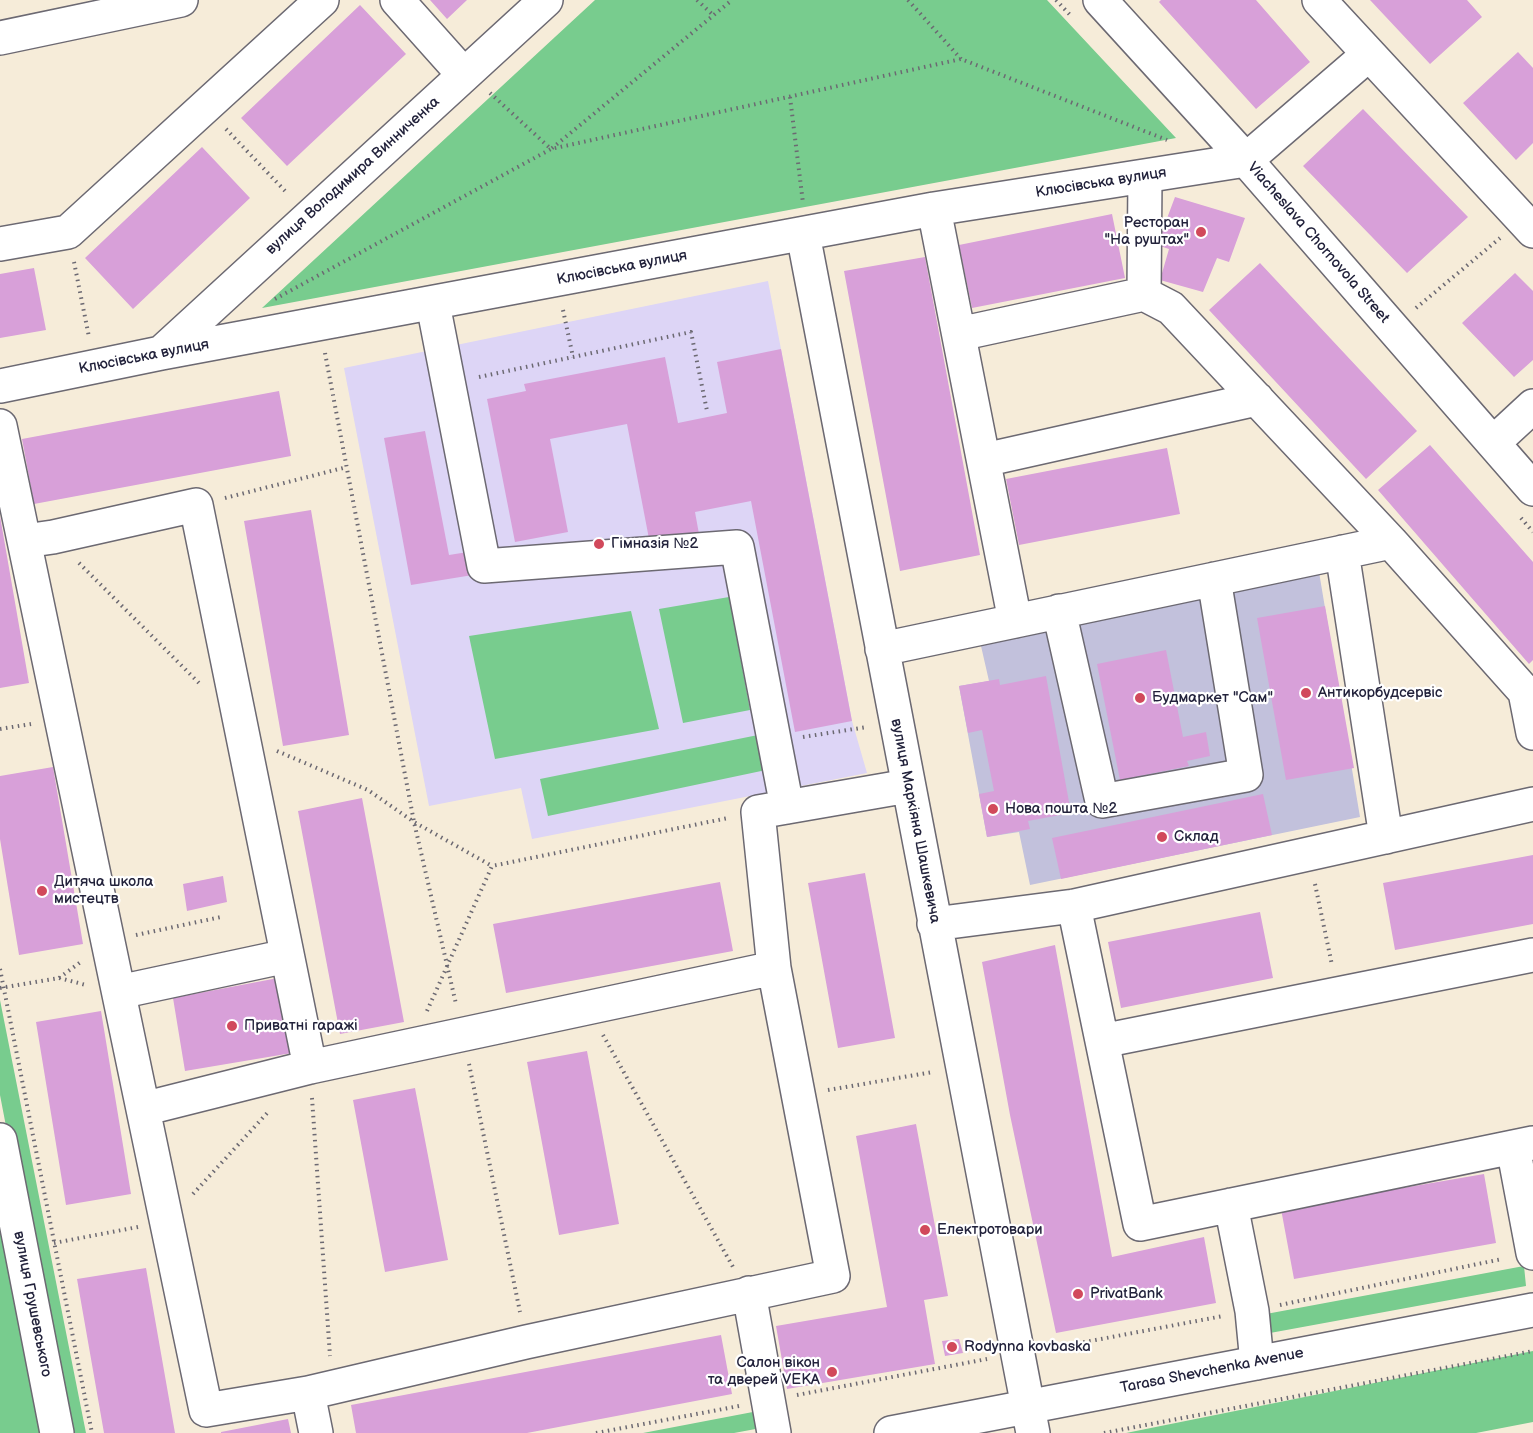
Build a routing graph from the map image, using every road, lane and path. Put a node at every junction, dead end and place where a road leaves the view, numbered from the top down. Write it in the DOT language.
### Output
graph roads {
  1 [pos="181,0"];
  2 [pos="322,0"];
  3 [pos="397,0"];
  4 [pos="546,0"];
  5 [pos="697,0"];
  6 [pos="732,0"];
  7 [pos="908,0"];
  8 [pos="1100,0"];
  9 [pos="1319,0"];
  10 [pos="713,15"];
  11 [pos="0,38"];
  12 [pos="1370,54"];
  13 [pos="961,59"];
  14 [pos="474,81"];
  15 [pos="790,97"];
  16 [pos="205,107"];
  17 [pos="1174,143"];
  18 [pos="551,149"];
  19 [pos="1246,160"];
  20 [pos="1145,176"];
  21 [pos="296,185"];
  22 [pos="287,193"];
  23 [pos="278,201"];
  24 [pos="934,209"];
  25 [pos="803,222"];
  26 [pos="1528,226"];
  27 [pos="68,232"];
  28 [pos="0,244"];
  29 [pos="1144,294"];
  30 [pos="269,302"];
  31 [pos="433,304"];
  32 [pos="562,306"];
  33 [pos="1413,310"];
  34 [pos="959,334"];
  35 [pos="99,336"];
  36 [pos="89,338"];
  37 [pos="78,340"];
  38 [pos="161,353"];
  39 [pos="325,353"];
  40 [pos="573,357"];
  41 [pos="448,384"];
  42 [pos="0,386"];
  43 [pos="1257,399"];
  44 [pos="1533,406"];
  45 [pos="707,411"];
  46 [pos="0,426"];
  47 [pos="1493,443"];
  48 [pos="984,460"];
  49 [pos="347,466"];
  50 [pos="1533,489"];
  51 [pos="196,505"];
  52 [pos="39,539"];
  53 [pos="1391,542"];
  54 [pos="1342,552"];
  55 [pos="1214,579"];
  56 [pos="1059,611"];
  57 [pos="1016,621"];
  58 [pos="882,649"];
  59 [pos="200,684"];
  60 [pos="1529,690"];
  61 [pos="241,725"];
  62 [pos="868,727"];
  63 [pos="1533,733"];
  64 [pos="774,742"];
  65 [pos="908,786"];
  66 [pos="1533,804"];
  67 [pos="773,810"];
  68 [pos="414,822"];
  69 [pos="1386,837"];
  70 [pos="1308,854"];
  71 [pos="492,866"];
  72 [pos="1074,906"];
  73 [pos="221,917"];
  74 [pos="934,924"];
  75 [pos="108,941"];
  76 [pos="287,956"];
  77 [pos="1533,956"];
  78 [pos="447,966"];
  79 [pos="774,968"];
  80 [pos="0,969"];
  81 [pos="2,988"];
  82 [pos="119,992"];
  83 [pos="1338,994"];
  84 [pos="587,1007"];
  85 [pos="463,1034"];
  86 [pos="1102,1041"];
  87 [pos="411,1045"];
  88 [pos="310,1067"];
  89 [pos="936,1072"];
  90 [pos="798,1095"];
  91 [pos="143,1109"];
  92 [pos="270,1110"];
  93 [pos="0,1140"];
  94 [pos="1523,1145"];
  95 [pos="1231,1205"];
  96 [pos="167,1222"];
  97 [pos="56,1242"];
  98 [pos="21,1249"];
  99 [pos="1533,1253"];
  100 [pos="748,1293"];
  101 [pos="1533,1310"];
  102 [pos="1252,1311"];
  103 [pos="526,1342"];
  104 [pos="1533,1351"];
  105 [pos="1018,1353"];
  106 [pos="1257,1363"];
  107 [pos="320,1390"];
  108 [pos="770,1401"];
  109 [pos="1030,1420"];
  110 [pos="57,1433"];
  111 [pos="92,1433"];
  112 [pos="316,1433"];
  113 [pos="596,1433"];
  114 [pos="774,1433"];
  115 [pos="891,1433"];
  116 [pos="1104,1433"];
  1 -- 11 [label="street"];
  2 -- 16 [label="street"];
  3 -- 14 [label="street"];
  4 -- 14 [label="street, вулиця Володимира Винниченка"];
  5 -- 10 [label="path"];
  6 -- 10 [label="path"];
  7 -- 13 [label="path"];
  8 -- 19 [label="street, Viacheslava Chornovola Street"];
  9 -- 12 [label="street"];
  10 -- 18 [label="path"];
  12 -- 19 [label="street"];
  12 -- 26 [label="street"];
  13 -- 15 [label="path"];
  13 -- 17 [label="path"];
  14 -- 18 [label="path"];
  14 -- 38 [label="street, вулиця Володимира Винниченка"];
  15 -- 18 [label="path"];
  15 -- 25 [label="path"];
  16 -- 22 [label="path"];
  16 -- 27 [label="street"];
  18 -- 30 [label="path"];
  19 -- 20 [label="street, Клюсівська вулиця"];
  19 -- 47 [label="street, Viacheslava Chornovola Street"];
  20 -- 24 [label="street, Клюсівська вулиця"];
  20 -- 29 [label="street"];
  21 -- 22 [label="path"];
  22 -- 23 [label="path"];
  24 -- 25 [label="street, Клюсівська вулиця"];
  24 -- 34 [label="street"];
  25 -- 31 [label="street, Клюсівська вулиця"];
  25 -- 58 [label="street, вулиця Маркіяна Шашкевича"];
  26 -- 33 [label="path"];
  27 -- 28 [label="street"];
  27 -- 36 [label="path"];
  29 -- 34 [label="street"];
  29 -- 43 [label="street"];
  31 -- 38 [label="street, Клюсівська вулиця"];
  31 -- 41 [label="street"];
  32 -- 40 [label="path"];
  34 -- 48 [label="street"];
  35 -- 36 [label="path"];
  36 -- 37 [label="path"];
  38 -- 42 [label="street, Клюсівська вулиця"];
  39 -- 49 [label="path"];
  40 -- 41 [label="path"];
  40 -- 45 [label="path"];
  41 -- 64 [label="street"];
  43 -- 48 [label="street"];
  43 -- 53 [label="street"];
  44 -- 47 [label="street"];
  46 -- 52 [label="street"];
  47 -- 50 [label="street, Viacheslava Chornovola Street"];
  48 -- 57 [label="street"];
  49 -- 51 [label="path"];
  49 -- 68 [label="path"];
  51 -- 52 [label="street"];
  51 -- 61 [label="street"];
  52 -- 59 [label="path"];
  52 -- 75 [label="street"];
  53 -- 54 [label="street"];
  53 -- 60 [label="street"];
  54 -- 55 [label="street"];
  54 -- 69 [label="street"];
  55 -- 56 [label="street"];
  55 -- 56 [label="street"];
  56 -- 57 [label="street"];
  57 -- 58 [label="street"];
  58 -- 65 [label="street, вулиця Маркіяна Шашкевича"];
  60 -- 63 [label="street"];
  61 -- 68 [label="path"];
  61 -- 76 [label="street"];
  62 -- 64 [label="path"];
  64 -- 67 [label="street"];
  65 -- 67 [label="street"];
  65 -- 74 [label="street, вулиця Маркіяна Шашкевича"];
  66 -- 69 [label="street"];
  67 -- 71 [label="path"];
  67 -- 79 [label="street"];
  68 -- 71 [label="path"];
  68 -- 78 [label="path"];
  69 -- 70 [label="street"];
  70 -- 72 [label="street"];
  70 -- 83 [label="path"];
  71 -- 78 [label="path"];
  72 -- 74 [label="street"];
  72 -- 86 [label="street"];
  73 -- 75 [label="path"];
  74 -- 105 [label="street, вулиця Маркіяна Шашкевича"];
  75 -- 82 [label="street"];
  76 -- 82 [label="street"];
  76 -- 88 [label="street"];
  77 -- 83 [label="street"];
  78 -- 85 [label="path"];
  78 -- 87 [label="path"];
  79 -- 84 [label="street"];
  79 -- 90 [label="street"];
  80 -- 81 [label="path"];
  81 -- 82 [label="path"];
  81 -- 97 [label="path"];
  82 -- 91 [label="street"];
  83 -- 86 [label="street"];
  84 -- 85 [label="street"];
  84 -- 100 [label="path"];
  85 -- 87 [label="street"];
  85 -- 103 [label="path"];
  86 -- 95 [label="street"];
  87 -- 88 [label="street"];
  88 -- 91 [label="street"];
  88 -- 107 [label="path"];
  89 -- 90 [label="path"];
  90 -- 100 [label="street"];
  91 -- 96 [label="street"];
  92 -- 96 [label="path"];
  93 -- 98 [label="street, вулиця Грушевського"];
  94 -- 95 [label="street"];
  94 -- 99 [label="street"];
  95 -- 102 [label="street"];
  96 -- 97 [label="path"];
  96 -- 107 [label="street"];
  97 -- 98 [label="path"];
  97 -- 111 [label="path"];
  98 -- 110 [label="street, вулиця Грушевського"];
  99 -- 102 [label="path"];
  100 -- 103 [label="street"];
  100 -- 108 [label="street"];
  101 -- 106 [label="street, Tarasa Shevchenka Avenue"];
  102 -- 105 [label="path"];
  102 -- 106 [label="street"];
  103 -- 107 [label="street"];
  104 -- 116 [label="path"];
  105 -- 108 [label="path"];
  105 -- 109 [label="street, вулиця Маркіяна Шашкевича"];
  106 -- 109 [label="street, Tarasa Shevchenka Avenue"];
  107 -- 112 [label="street"];
  108 -- 113 [label="path"];
  108 -- 114 [label="street"];
  109 -- 115 [label="street, Tarasa Shevchenka Avenue"];
}
